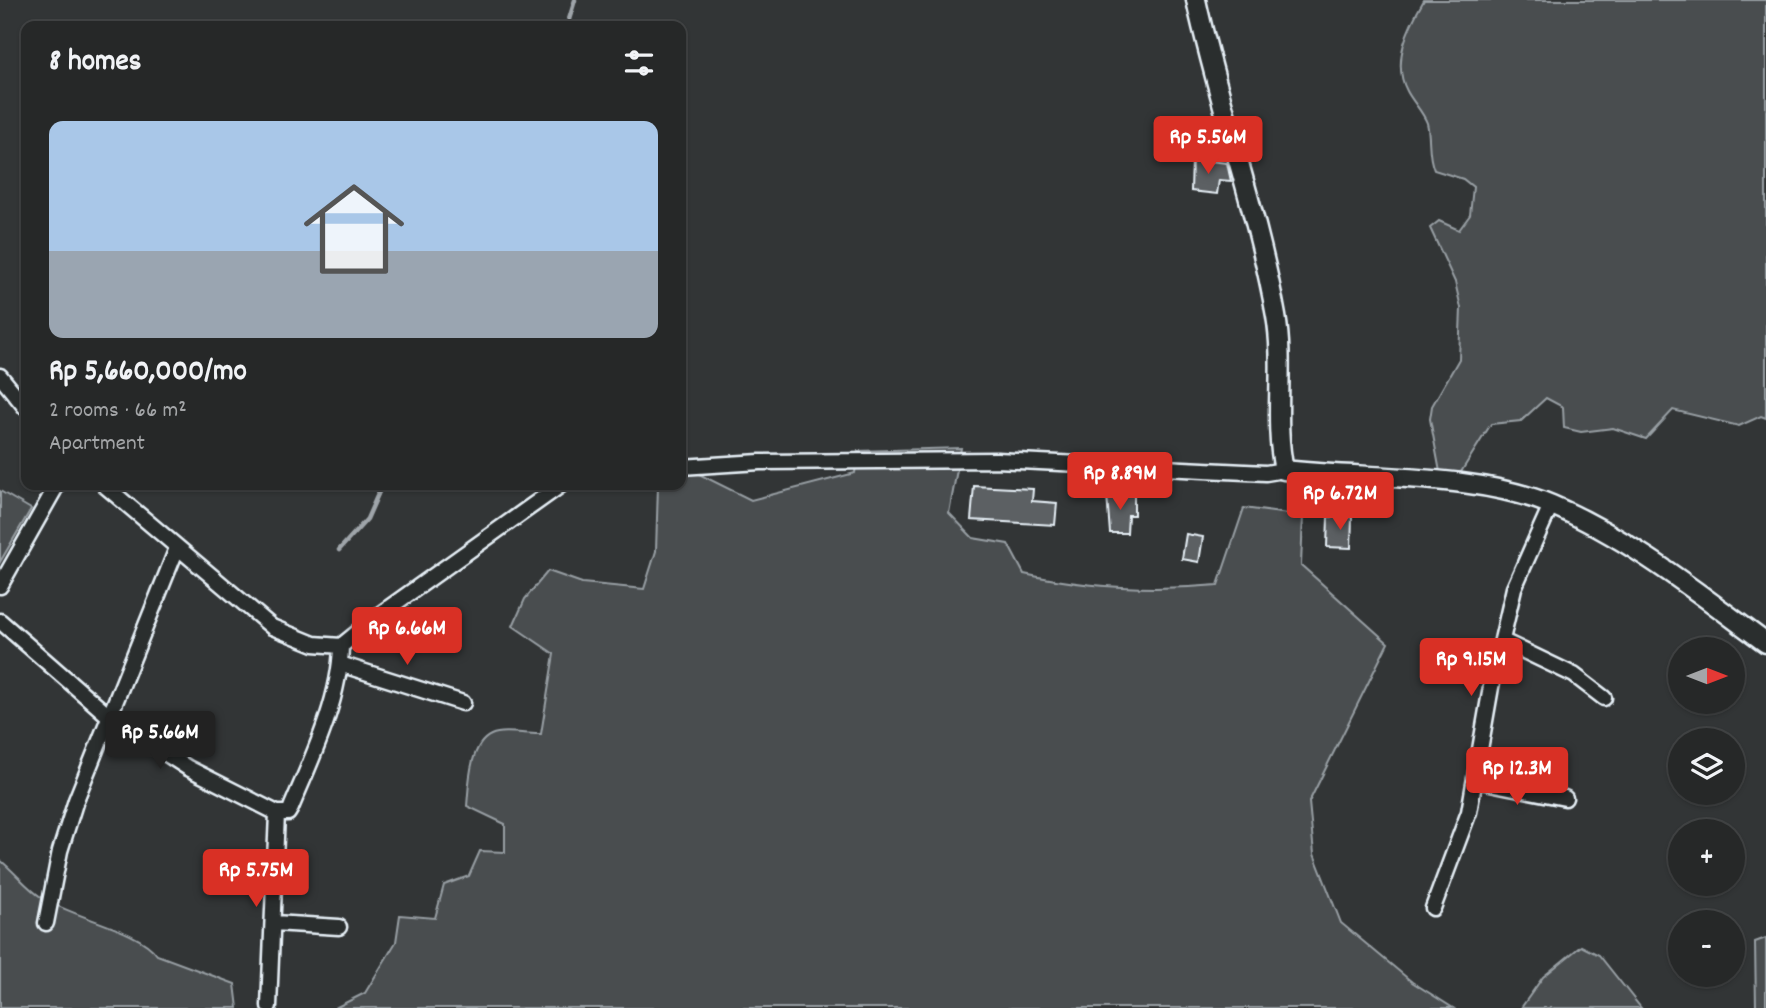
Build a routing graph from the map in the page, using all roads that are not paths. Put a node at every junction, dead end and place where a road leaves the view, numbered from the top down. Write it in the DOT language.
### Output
graph roads {
  1 [pos="1196,0"];
  2 [pos="0,376"];
  3 [pos="21,402"];
  4 [pos="686,467"];
  5 [pos="1284,470"];
  6 [pos="54,490"];
  7 [pos="110,490"];
  8 [pos="554,490"];
  9 [pos="1551,505"];
  10 [pos="177,548"];
  11 [pos="0,586"];
  12 [pos="0,621"];
  13 [pos="1503,641"];
  14 [pos="1766,643"];
  15 [pos="341,646"];
  16 [pos="340,664"];
  17 [pos="1604,698"];
  18 [pos="463,703"];
  19 [pos="111,718"];
  20 [pos="1475,780"];
  21 [pos="1564,798"];
  22 [pos="277,813"];
  23 [pos="1433,908"];
  24 [pos="46,923"];
  25 [pos="274,923"];
  26 [pos="339,927"];
  27 [pos="269,1006"];
  1 -- 5 [label="main road"];
  2 -- 3 [label="street"];
  4 -- 5 [label="street"];
  5 -- 9 [label="main road"];
  6 -- 11 [label="street"];
  7 -- 10 [label="street"];
  8 -- 15 [label="street"];
  9 -- 13 [label="street"];
  9 -- 14 [label="main road"];
  10 -- 15 [label="street"];
  10 -- 19 [label="street"];
  12 -- 19 [label="street"];
  13 -- 17 [label="street"];
  13 -- 20 [label="street"];
  15 -- 16 [label="street"];
  16 -- 18 [label="street"];
  16 -- 22 [label="street"];
  19 -- 22 [label="street"];
  19 -- 24 [label="street"];
  20 -- 21 [label="street"];
  20 -- 23 [label="street"];
  22 -- 25 [label="street"];
  25 -- 26 [label="street"];
  25 -- 27 [label="street"];
}
